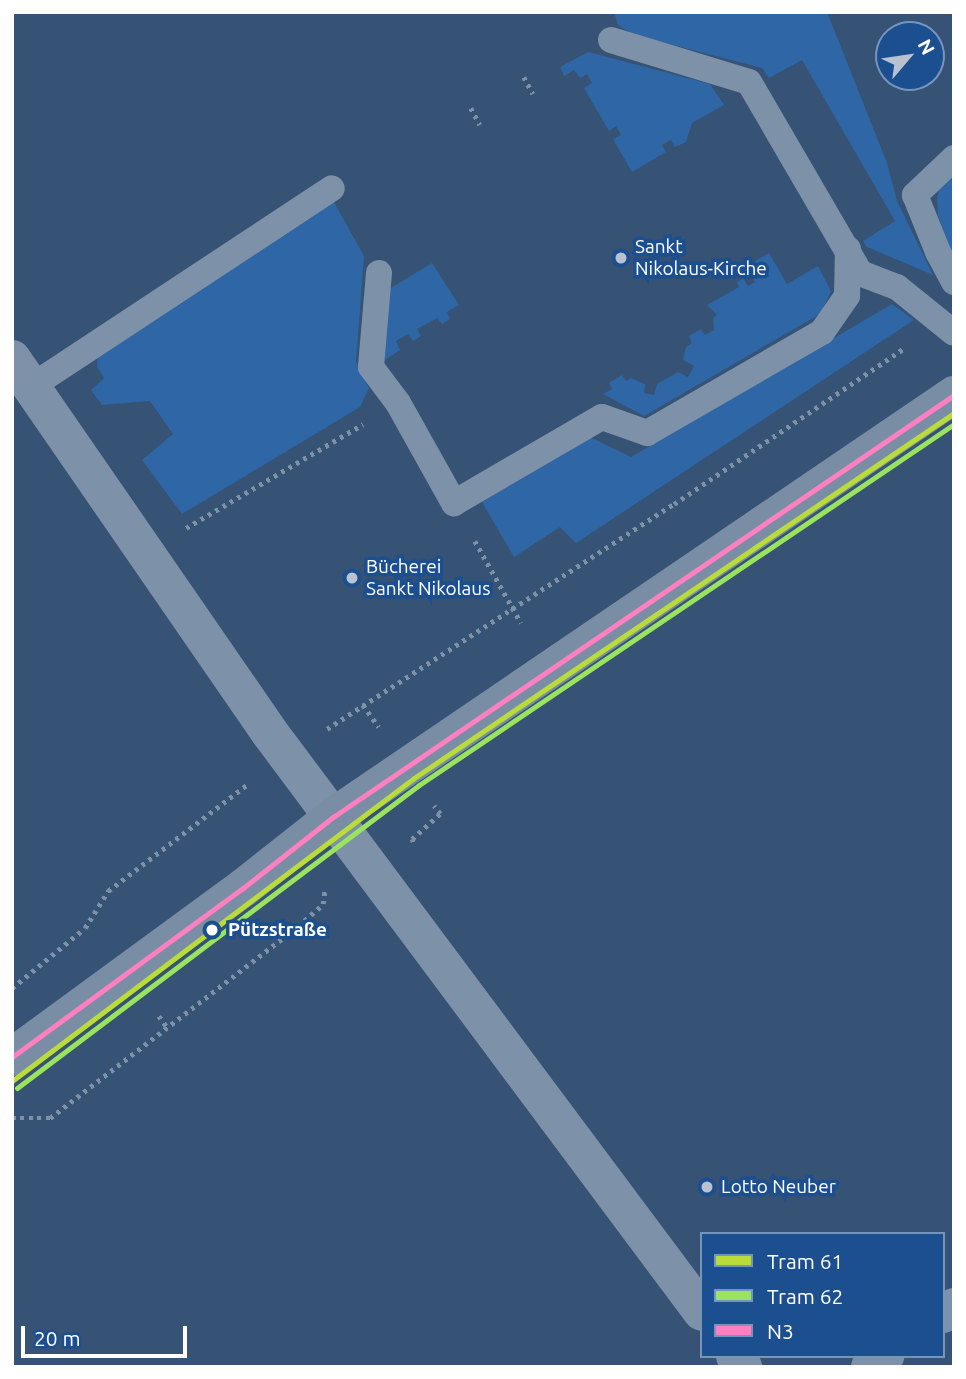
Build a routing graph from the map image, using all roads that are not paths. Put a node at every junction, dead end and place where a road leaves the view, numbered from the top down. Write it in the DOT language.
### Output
graph roads {
  1 [pos="611,40"];
  2 [pos="954,159"];
  3 [pos="332,188"];
  4 [pos="848,249"];
  5 [pos="379,273"];
  6 [pos="954,282"];
  7 [pos="948,328"];
  8 [pos="22,373"];
  9 [pos="954,395"];
  10 [pos="333,817"];
  11 [pos="12,1058"];
  12 [pos="700,1309"];
  1 -- 4 [label="lane"];
  2 -- 6 [label="lane"];
  3 -- 8 [label="lane"];
  4 -- 5 [label="lane"];
  4 -- 7 [label="lane"];
  8 -- 10 [label="street"];
  9 -- 10 [label="main road"];
  10 -- 11 [label="main road"];
  10 -- 12 [label="street"];
}
